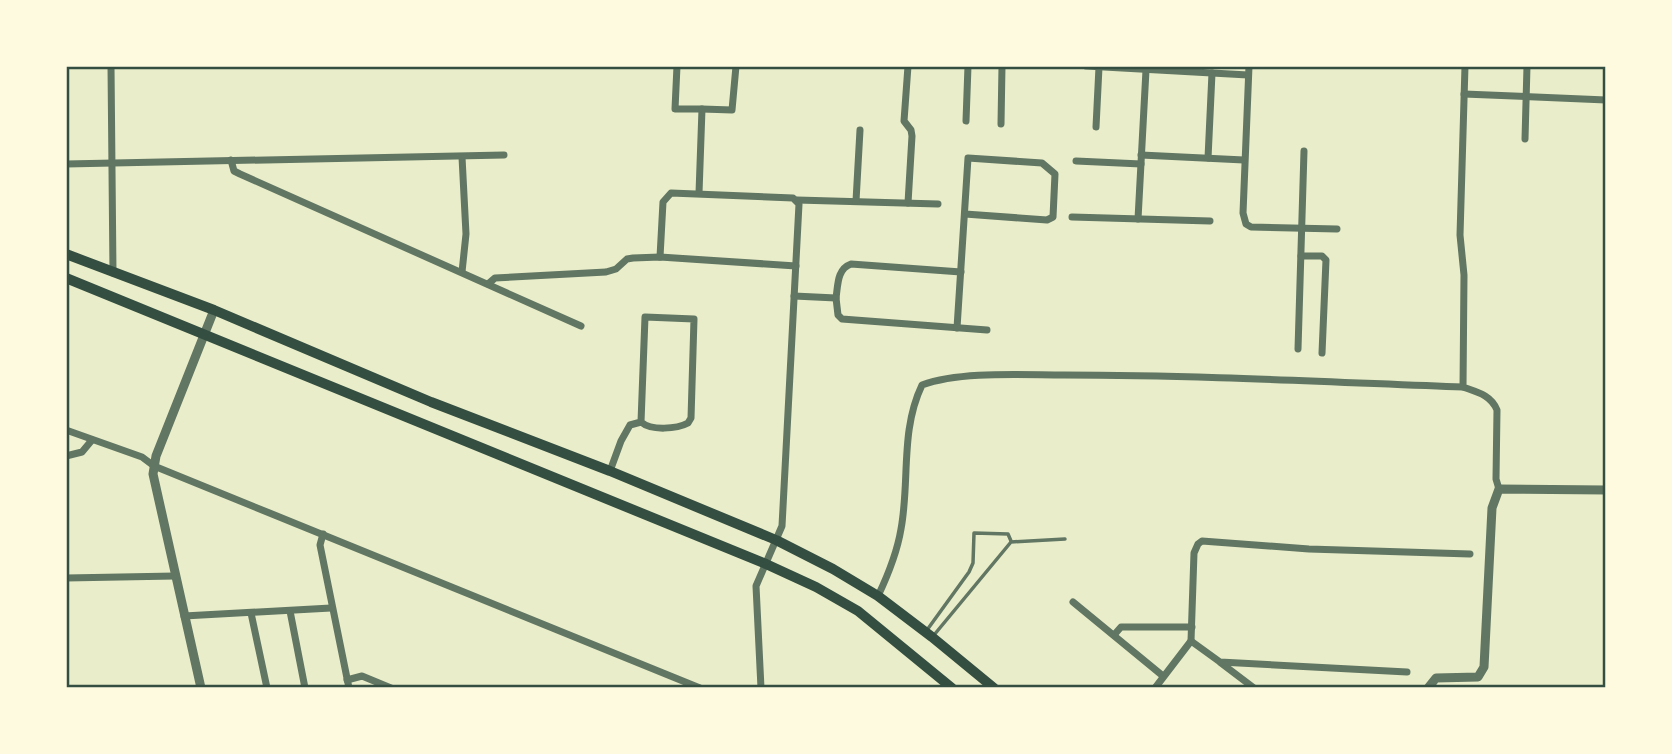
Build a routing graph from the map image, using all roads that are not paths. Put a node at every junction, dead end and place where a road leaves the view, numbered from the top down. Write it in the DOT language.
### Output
graph roads {
  1 [pos="111,66"];
  2 [pos="677,66"];
  3 [pos="736,66"];
  4 [pos="908,66"];
  5 [pos="968,66"];
  6 [pos="1003,66"];
  7 [pos="1086,66"];
  8 [pos="1465,66"];
  9 [pos="1527,66"];
  10 [pos="1099,67"];
  11 [pos="1146,70"];
  12 [pos="1248,71"];
  13 [pos="1212,74"];
  14 [pos="1464,94"];
  15 [pos="1526,97"];
  16 [pos="1605,100"];
  17 [pos="702,109"];
  18 [pos="966,121"];
  19 [pos="1001,124"];
  20 [pos="1097,127"];
  21 [pos="860,130"];
  22 [pos="1525,139"];
  23 [pos="1304,151"];
  24 [pos="504,155"];
  25 [pos="1141,155"];
  26 [pos="462,157"];
  27 [pos="1208,158"];
  28 [pos="230,160"];
  29 [pos="1244,160"];
  30 [pos="1076,161"];
  31 [pos="66,164"];
  32 [pos="112,164"];
  33 [pos="1141,164"];
  34 [pos="699,193"];
  35 [pos="797,200"];
  36 [pos="856,201"];
  37 [pos="908,203"];
  38 [pos="938,204"];
  39 [pos="965,214"];
  40 [pos="1072,217"];
  41 [pos="1138,219"];
  42 [pos="1210,221"];
  43 [pos="1302,228"];
  44 [pos="1338,229"];
  45 [pos="66,254"];
  46 [pos="1301,256"];
  47 [pos="660,257"];
  48 [pos="796,266"];
  49 [pos="462,272"];
  50 [pos="961,272"];
  51 [pos="113,273"];
  52 [pos="66,278"];
  53 [pos="488,284"];
  54 [pos="794,296"];
  55 [pos="836,298"];
  56 [pos="214,310"];
  57 [pos="581,326"];
  58 [pos="957,328"];
  59 [pos="987,330"];
  60 [pos="205,333"];
  61 [pos="1298,349"];
  62 [pos="1322,353"];
  63 [pos="1463,387"];
  64 [pos="640,422"];
  65 [pos="66,430"];
  66 [pos="92,440"];
  67 [pos="66,456"];
  68 [pos="154,466"];
  69 [pos="610,471"];
  70 [pos="1499,489"];
  71 [pos="1605,490"];
  72 [pos="323,534"];
  73 [pos="1065,539"];
  74 [pos="776,540"];
  75 [pos="1011,542"];
  76 [pos="1470,554"];
  77 [pos="766,564"];
  78 [pos="175,576"];
  79 [pos="66,578"];
  80 [pos="878,596"];
  81 [pos="1073,602"];
  82 [pos="331,608"];
  83 [pos="290,611"];
  84 [pos="251,613"];
  85 [pos="184,615"];
  86 [pos="1192,627"];
  87 [pos="929,634"];
  88 [pos="1114,635"];
  89 [pos="1191,641"];
  90 [pos="1220,662"];
  91 [pos="1407,672"];
  92 [pos="1163,676"];
  93 [pos="348,684"];
  94 [pos="201,688"];
  95 [pos="267,688"];
  96 [pos="305,688"];
  97 [pos="391,688"];
  98 [pos="700,688"];
  99 [pos="761,688"];
  100 [pos="952,688"];
  101 [pos="994,688"];
  102 [pos="1155,688"];
  103 [pos="1254,688"];
  104 [pos="1429,688"];
  1 -- 32 [label="street"];
  2 -- 17 [label="street"];
  3 -- 17 [label="street"];
  4 -- 37 [label="street"];
  5 -- 18 [label="street"];
  6 -- 19 [label="street"];
  7 -- 10 [label="street"];
  8 -- 14 [label="street"];
  9 -- 15 [label="street"];
  10 -- 11 [label="street"];
  10 -- 20 [label="street"];
  11 -- 13 [label="street"];
  11 -- 25 [label="street"];
  12 -- 13 [label="street"];
  12 -- 29 [label="street"];
  13 -- 27 [label="street"];
  14 -- 15 [label="street"];
  14 -- 63 [label="street"];
  15 -- 16 [label="street"];
  15 -- 22 [label="street"];
  17 -- 34 [label="street"];
  21 -- 36 [label="street"];
  23 -- 43 [label="street"];
  24 -- 26 [label="street"];
  25 -- 27 [label="street"];
  25 -- 33 [label="street"];
  26 -- 28 [label="street"];
  26 -- 49 [label="street"];
  27 -- 29 [label="street"];
  28 -- 32 [label="street"];
  28 -- 49 [label="street"];
  29 -- 43 [label="street"];
  30 -- 33 [label="street"];
  31 -- 32 [label="street"];
  32 -- 51 [label="street"];
  33 -- 41 [label="street"];
  34 -- 35 [label="street"];
  34 -- 47 [label="street"];
  35 -- 36 [label="street"];
  35 -- 48 [label="street"];
  36 -- 37 [label="street"];
  37 -- 38 [label="street"];
  39 -- 39 [label="street"];
  39 -- 50 [label="street"];
  40 -- 41 [label="street"];
  41 -- 42 [label="street"];
  43 -- 44 [label="street"];
  43 -- 46 [label="street"];
  45 -- 51 [label="main road"];
  46 -- 61 [label="street"];
  46 -- 62 [label="street"];
  47 -- 48 [label="street"];
  47 -- 53 [label="street"];
  48 -- 54 [label="street"];
  49 -- 53 [label="street"];
  50 -- 55 [label="street"];
  50 -- 58 [label="street"];
  51 -- 56 [label="main road"];
  52 -- 60 [label="main road"];
  53 -- 57 [label="street"];
  54 -- 55 [label="street"];
  54 -- 74 [label="street"];
  55 -- 58 [label="street"];
  56 -- 60 [label="street"];
  56 -- 69 [label="main road"];
  58 -- 59 [label="street"];
  60 -- 68 [label="street"];
  60 -- 77 [label="main road"];
  63 -- 70 [label="street"];
  63 -- 80 [label="street"];
  64 -- 64 [label="street"];
  64 -- 69 [label="street"];
  65 -- 66 [label="street"];
  66 -- 67 [label="street"];
  66 -- 68 [label="street"];
  68 -- 72 [label="street"];
  68 -- 78 [label="street"];
  69 -- 74 [label="main road"];
  70 -- 71 [label="street"];
  70 -- 104 [label="street"];
  72 -- 82 [label="street"];
  72 -- 98 [label="street"];
  73 -- 75 [label="lane"];
  74 -- 77 [label="street"];
  74 -- 80 [label="main road"];
  75 -- 87 [label="lane"];
  75 -- 87 [label="lane"];
  76 -- 86 [label="street"];
  77 -- 99 [label="street"];
  77 -- 100 [label="main road"];
  78 -- 79 [label="street"];
  78 -- 85 [label="street"];
  80 -- 87 [label="main road"];
  81 -- 88 [label="street"];
  82 -- 83 [label="street"];
  82 -- 93 [label="street"];
  83 -- 84 [label="street"];
  83 -- 96 [label="street"];
  84 -- 85 [label="street"];
  84 -- 95 [label="street"];
  85 -- 94 [label="street"];
  86 -- 88 [label="street"];
  86 -- 89 [label="street"];
  87 -- 101 [label="main road"];
  88 -- 92 [label="street"];
  89 -- 90 [label="street"];
  89 -- 92 [label="street"];
  90 -- 91 [label="street"];
  90 -- 103 [label="street"];
  92 -- 102 [label="street"];
  93 -- 97 [label="street"];
}
